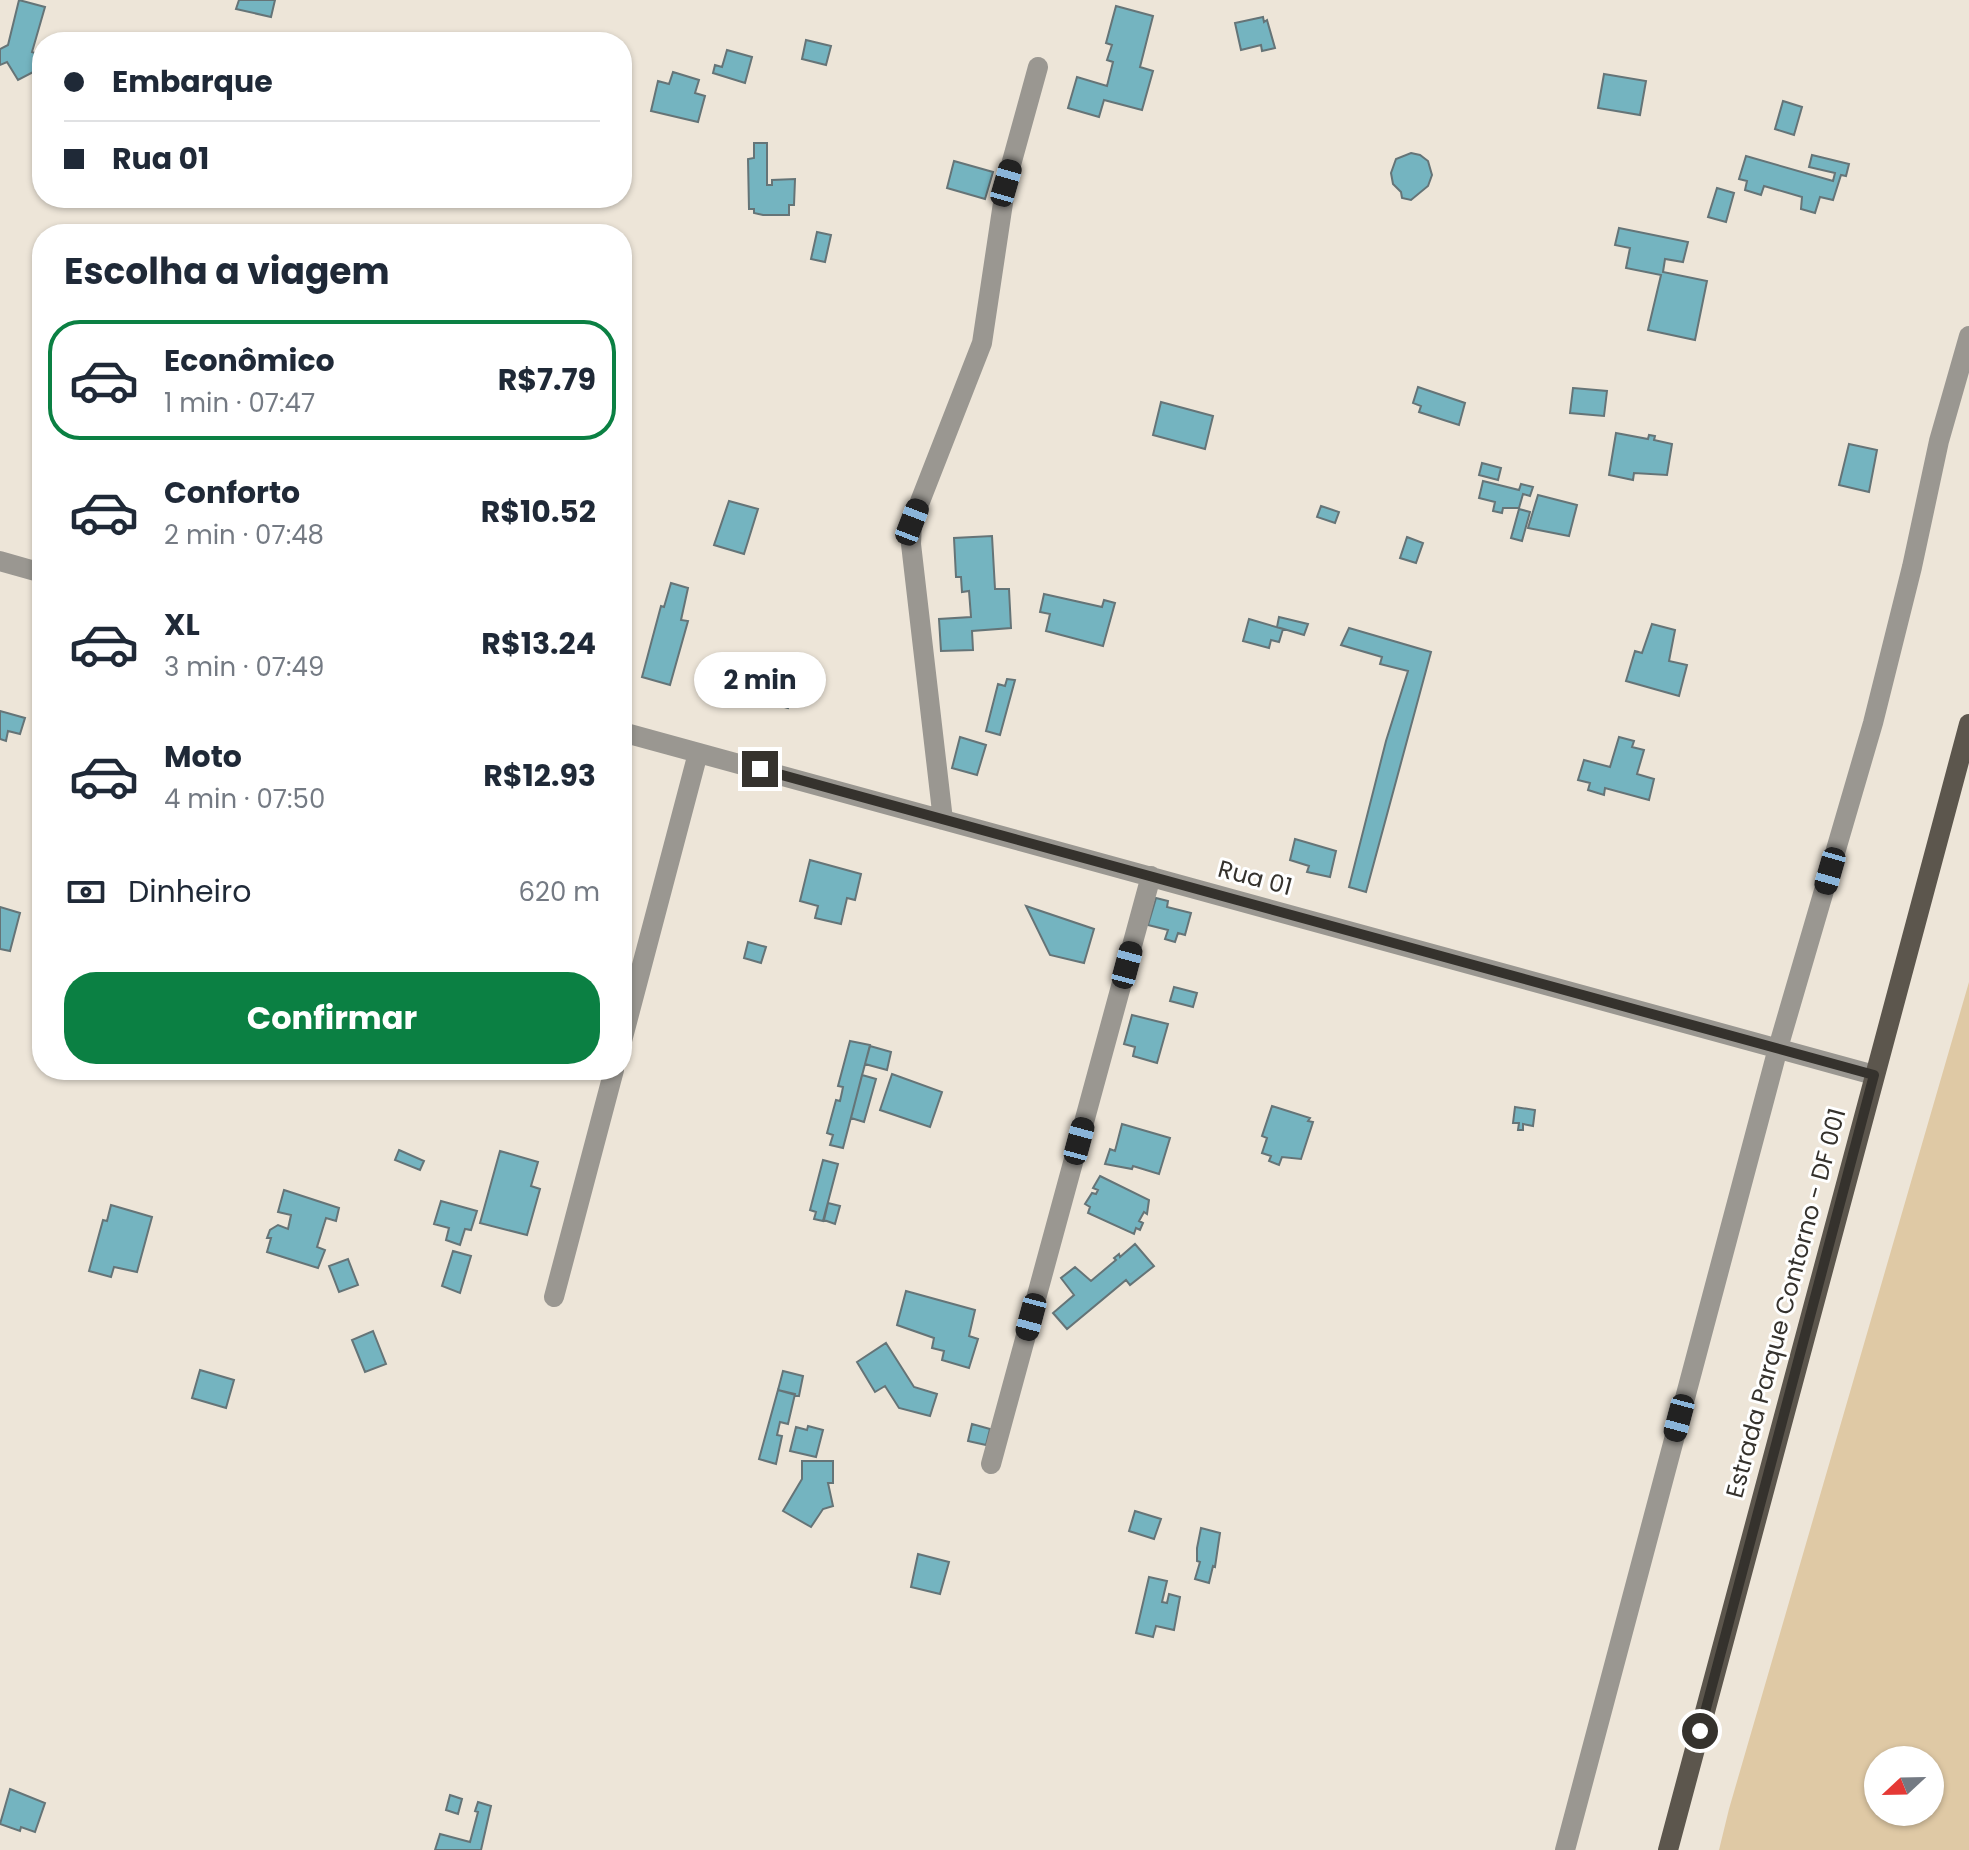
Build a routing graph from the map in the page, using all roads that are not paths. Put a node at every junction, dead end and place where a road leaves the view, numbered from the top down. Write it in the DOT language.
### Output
graph roads {
  1 [pos="1038,67"];
  2 [pos="1969,336"];
  3 [pos="0,561"];
  4 [pos="32,570"];
  5 [pos="1969,724"];
  6 [pos="632,735"];
  7 [pos="698,753"];
  8 [pos="943,820"];
  9 [pos="1151,876"];
  10 [pos="632,1003"];
  11 [pos="1778,1048"];
  12 [pos="1874,1075"];
  13 [pos="611,1080"];
  14 [pos="554,1297"];
  15 [pos="991,1464"];
  16 [pos="1565,1850"];
  17 [pos="1668,1850"];
  1 -- 8 [label="street"];
  2 -- 11 [label="street"];
  3 -- 4 [label="street"];
  5 -- 12 [label="main road, Estrada Parque Contorno - DF 001"];
  6 -- 7 [label="street, Rua 01"];
  7 -- 8 [label="street, Rua 01"];
  7 -- 10 [label="street"];
  8 -- 9 [label="street, Rua 01"];
  9 -- 11 [label="street, Rua 01"];
  9 -- 15 [label="street"];
  11 -- 12 [label="street, Rua 01"];
  11 -- 16 [label="street"];
  12 -- 17 [label="main road, Estrada Parque Contorno - DF 001"];
  13 -- 14 [label="street"];
}
